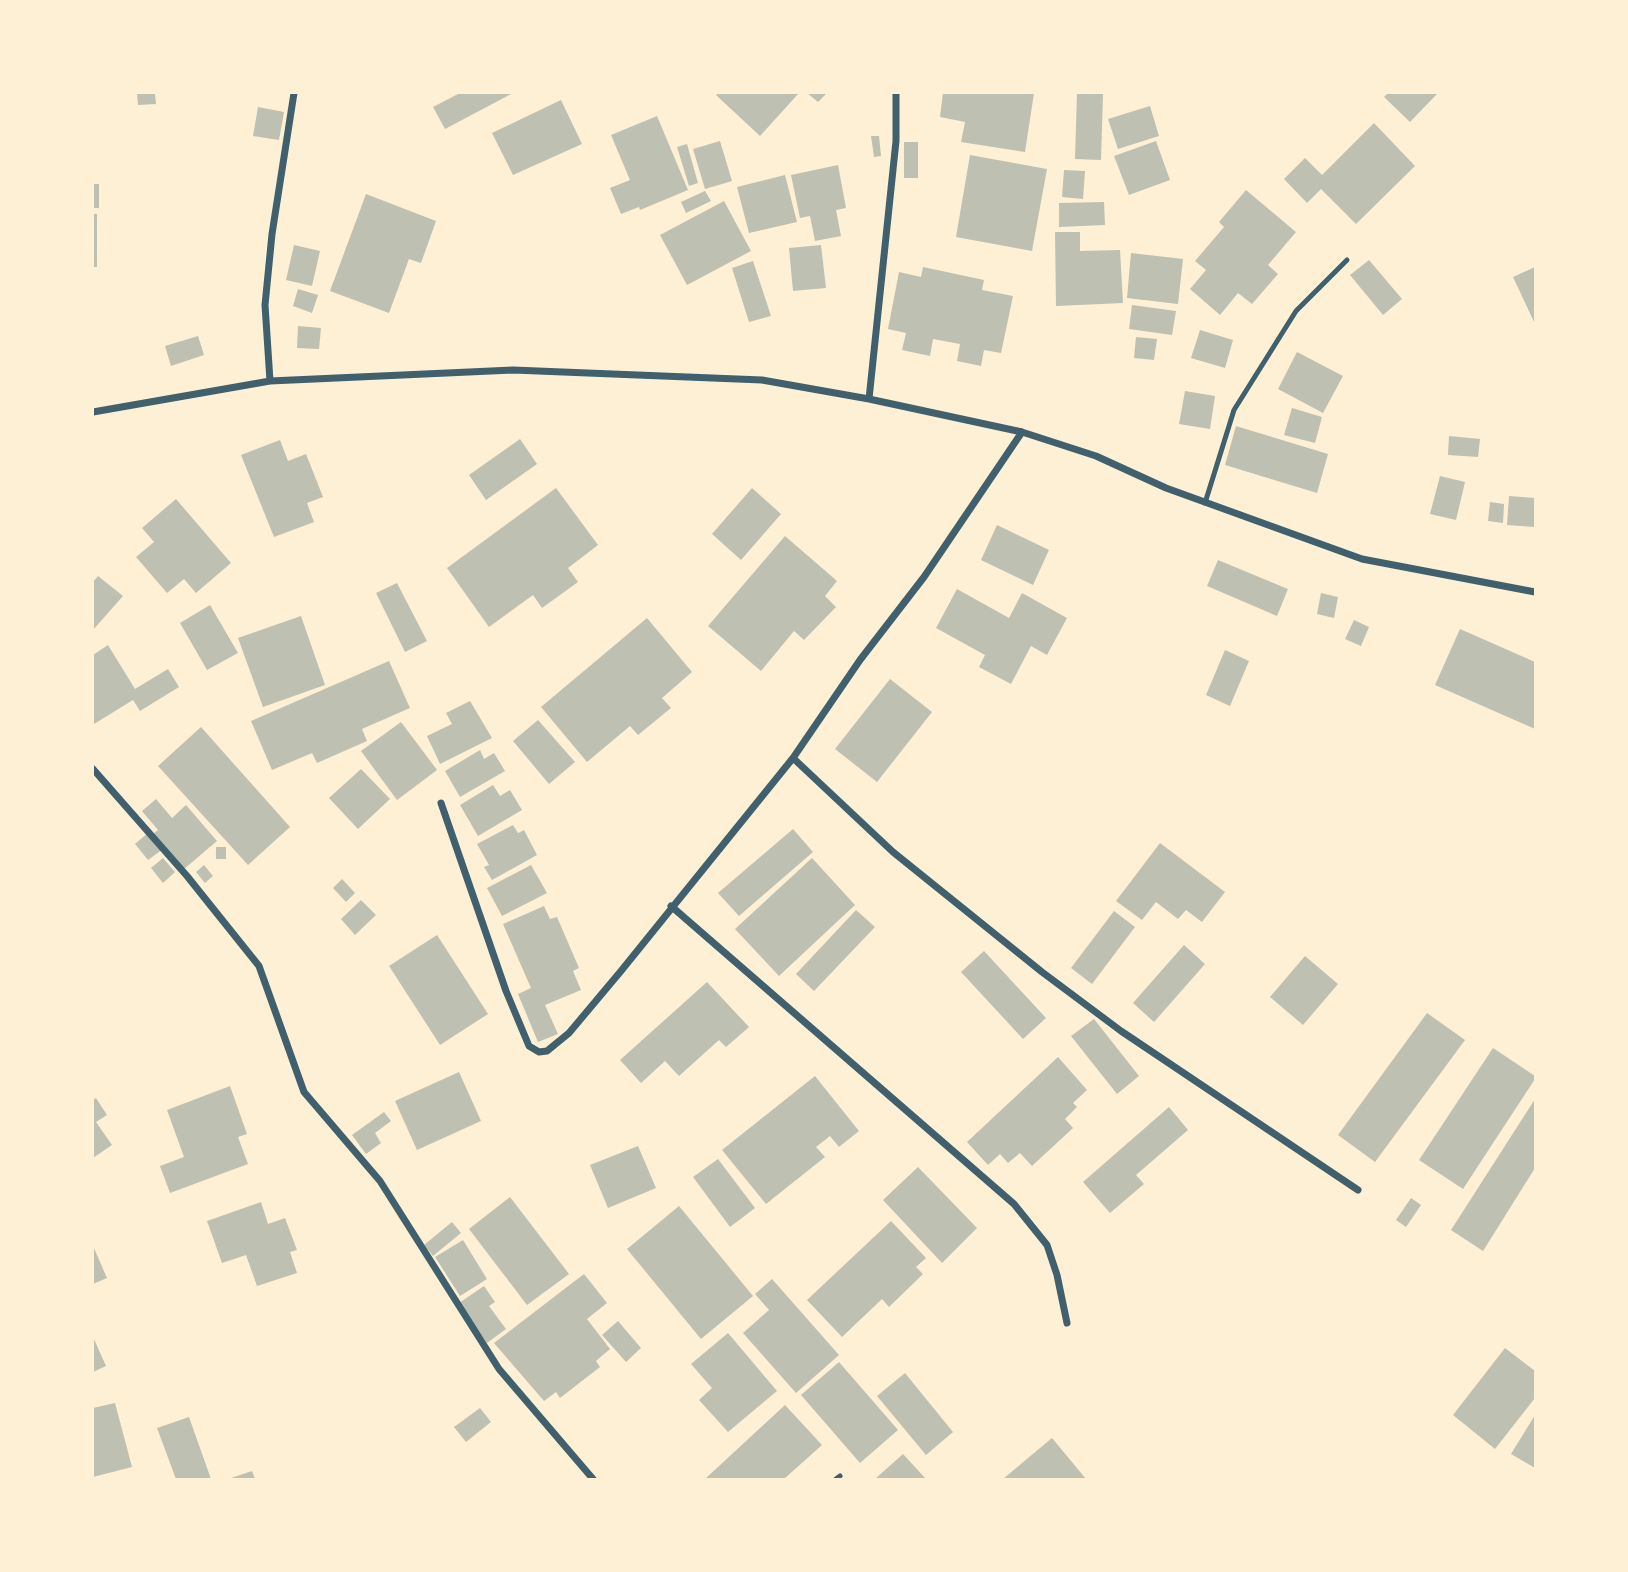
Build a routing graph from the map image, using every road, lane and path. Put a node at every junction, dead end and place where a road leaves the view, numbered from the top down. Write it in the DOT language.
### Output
graph roads {
  1 [pos="294,93"];
  2 [pos="896,93"];
  3 [pos="1347,260"];
  4 [pos="270,381"];
  5 [pos="869,399"];
  6 [pos="93,412"];
  7 [pos="1022,432"];
  8 [pos="1205,502"];
  9 [pos="1535,592"];
  10 [pos="793,758"];
  11 [pos="93,769"];
  12 [pos="441,803"];
  13 [pos="671,906"];
  14 [pos="1358,1189"];
  15 [pos="1067,1323"];
  16 [pos="593,1479"];
  1 -- 4 [label="street"];
  2 -- 5 [label="street"];
  3 -- 8 [label="lane"];
  4 -- 5 [label="street"];
  4 -- 6 [label="street"];
  5 -- 7 [label="street"];
  7 -- 8 [label="street"];
  7 -- 10 [label="street"];
  8 -- 9 [label="street"];
  10 -- 13 [label="street"];
  10 -- 14 [label="street"];
  11 -- 16 [label="street"];
  12 -- 13 [label="street"];
  13 -- 15 [label="street"];
}
